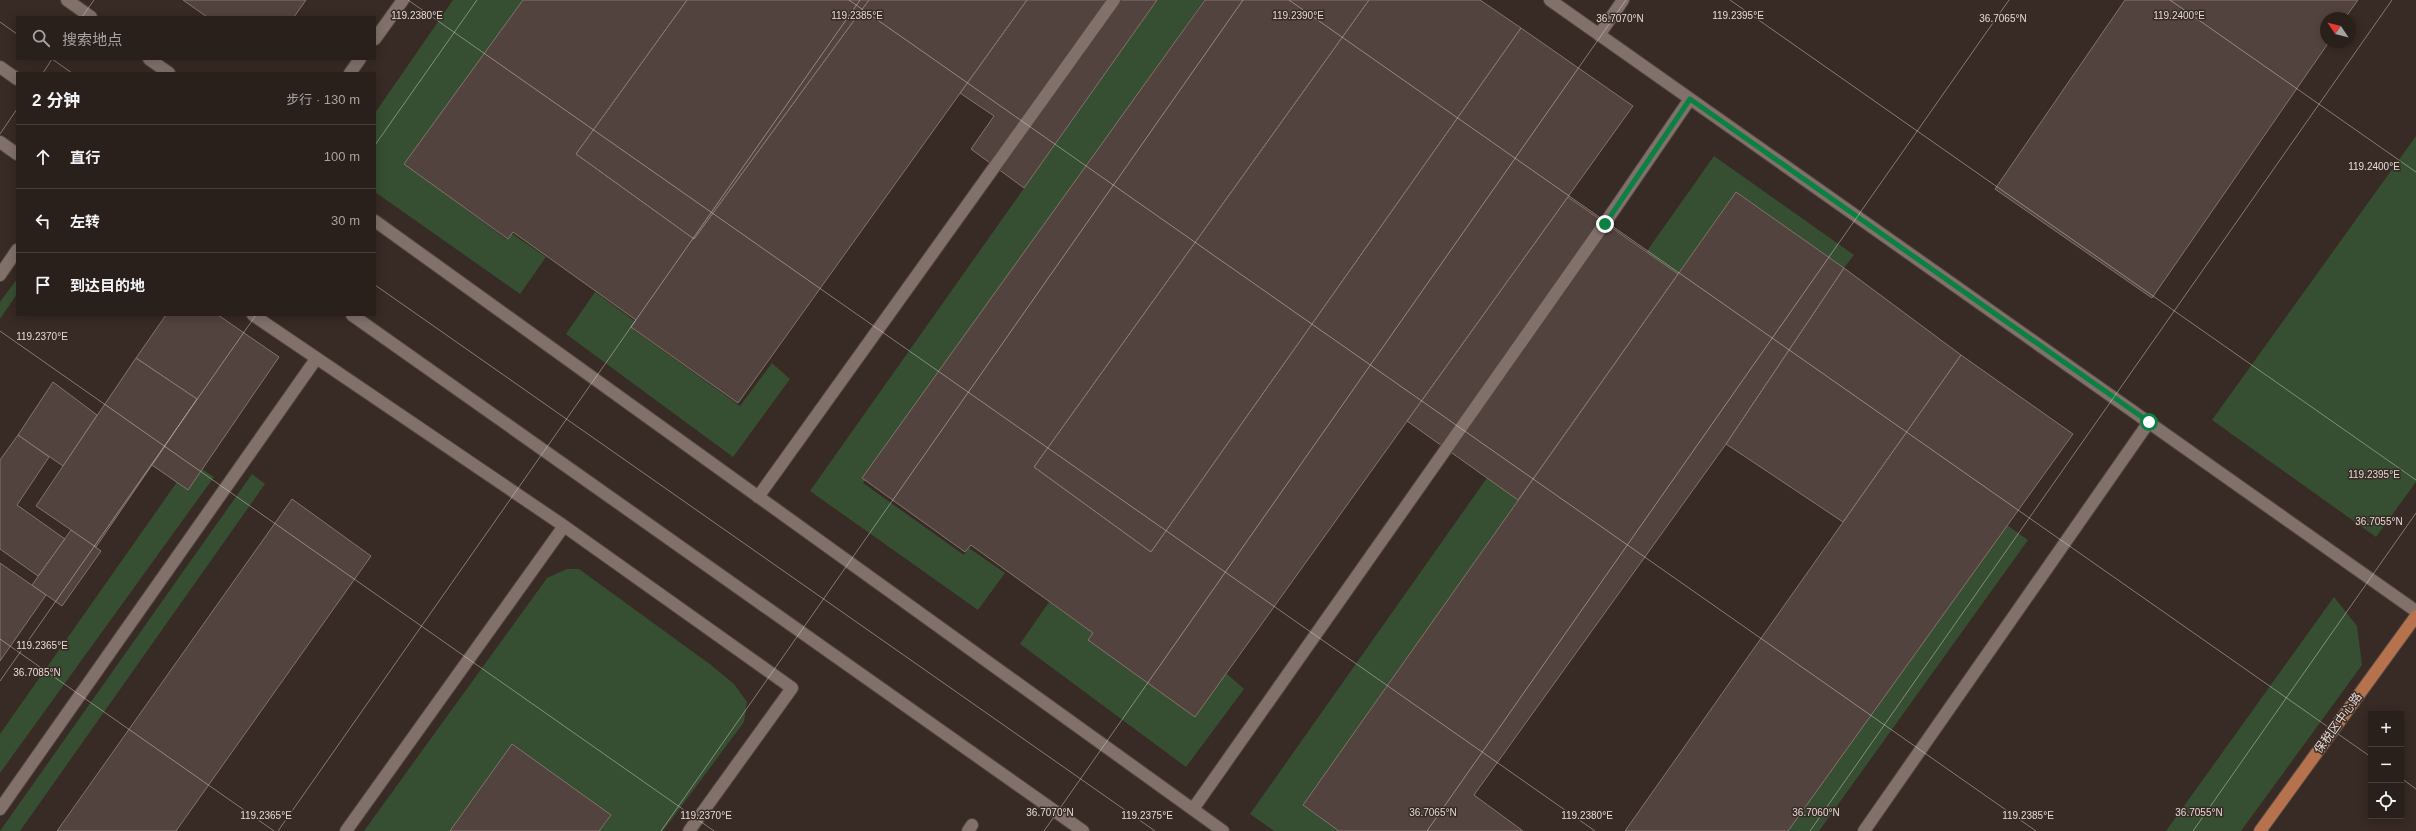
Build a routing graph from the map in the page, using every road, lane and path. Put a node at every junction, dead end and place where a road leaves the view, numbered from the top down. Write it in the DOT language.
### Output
graph roads {
  1 [pos="67,0"];
  2 [pos="403,0"];
  3 [pos="1114,0"];
  4 [pos="1550,0"];
  5 [pos="1623,0"];
  6 [pos="90,16"];
  7 [pos="1599,35"];
  8 [pos="376,38"];
  9 [pos="150,60"];
  10 [pos="359,60"];
  11 [pos="0,67"];
  12 [pos="168,72"];
  13 [pos="351,72"];
  14 [pos="16,78"];
  15 [pos="1690,99"];
  16 [pos="0,142"];
  17 [pos="16,153"];
  18 [pos="376,222"];
  19 [pos="16,251"];
  20 [pos="0,275"];
  21 [pos="254,316"];
  22 [pos="353,316"];
  23 [pos="316,358"];
  24 [pos="2149,422"];
  25 [pos="758,496"];
  26 [pos="564,526"];
  27 [pos="2416,610"];
  28 [pos="2416,616"];
  29 [pos="0,809"];
  30 [pos="1193,809"];
  31 [pos="346,831"];
  32 [pos="689,831"];
  33 [pos="1083,831"];
  34 [pos="1224,831"];
  35 [pos="1864,831"];
  36 [pos="2260,831"];
  1 -- 6 [label="street"];
  2 -- 8 [label="street"];
  3 -- 25 [label="street"];
  4 -- 7 [label="street"];
  5 -- 7 [label="street"];
  7 -- 15 [label="street"];
  9 -- 12 [label="street"];
  10 -- 13 [label="street"];
  11 -- 14 [label="street"];
  15 -- 24 [label="street"];
  15 -- 30 [label="street"];
  16 -- 17 [label="street"];
  18 -- 25 [label="street"];
  19 -- 20 [label="street"];
  21 -- 23 [label="street"];
  22 -- 33 [label="street"];
  23 -- 26 [label="street"];
  23 -- 29 [label="street"];
  24 -- 27 [label="street"];
  24 -- 35 [label="street"];
  25 -- 30 [label="street"];
  26 -- 31 [label="street"];
  26 -- 32 [label="street"];
  28 -- 36 [label="main road, 保税区中心路"];
  30 -- 34 [label="street"];
}
